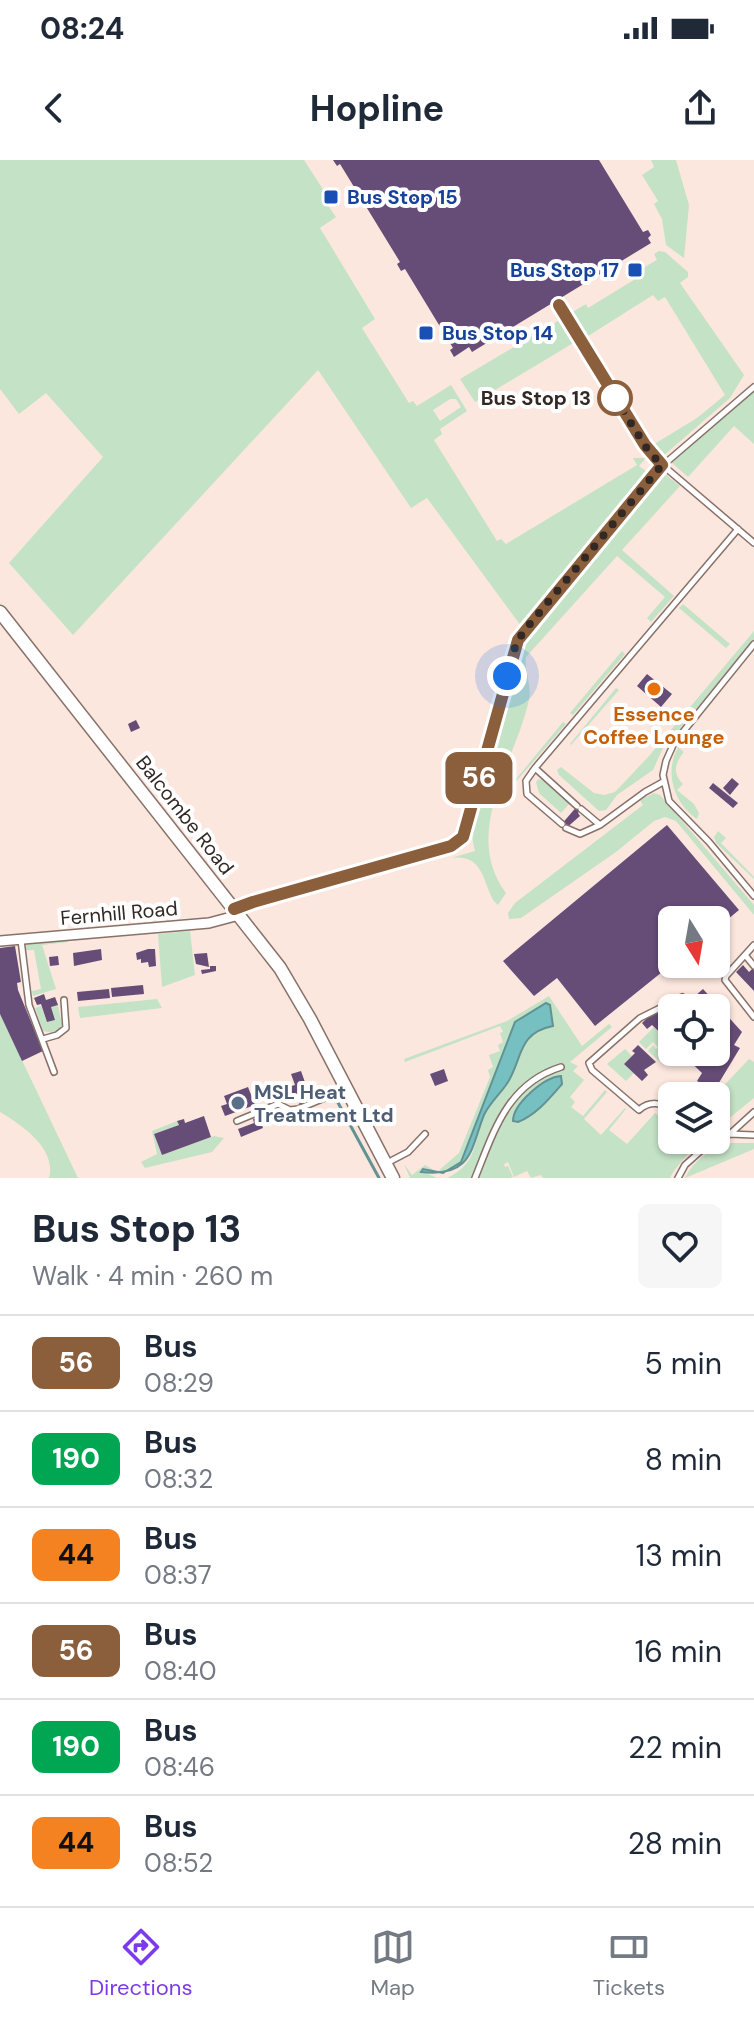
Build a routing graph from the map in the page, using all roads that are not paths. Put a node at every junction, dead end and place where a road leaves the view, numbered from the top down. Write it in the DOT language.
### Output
graph roads {
  1 [pos="559,305"];
  2 [pos="754,387"];
  3 [pos="662,465"];
  4 [pos="738,529"];
  5 [pos="754,543"];
  6 [pos="0,612"];
  7 [pos="754,644"];
  8 [pos="535,768"];
  9 [pos="663,782"];
  10 [pos="600,825"];
  11 [pos="754,896"];
  12 [pos="237,912"];
  13 [pos="21,939"];
  14 [pos="0,941"];
  15 [pos="753,950"];
  16 [pos="745,955"];
  17 [pos="754,966"];
  18 [pos="64,1000"];
  19 [pos="658,1007"];
  20 [pos="754,1017"];
  21 [pos="43,1039"];
  22 [pos="561,1067"];
  23 [pos="54,1072"];
  24 [pos="347,1088"];
  25 [pos="658,1105"];
  26 [pos="754,1112"];
  27 [pos="237,1121"];
  28 [pos="425,1134"];
  29 [pos="730,1134"];
  30 [pos="754,1135"];
  31 [pos="697,1154"];
  32 [pos="386,1164"];
  33 [pos="393,1178"];
  34 [pos="475,1178"];
  35 [pos="678,1178"];
  1 -- 3 [label="lane"];
  2 -- 3 [label="lane"];
  3 -- 4 [label="lane"];
  3 -- 12 [label="lane"];
  4 -- 5 [label="lane"];
  4 -- 8 [label="lane"];
  6 -- 12 [label="main road, Balcombe Road"];
  7 -- 9 [label="lane"];
  8 -- 10 [label="lane"];
  8 -- 10 [label="lane"];
  9 -- 10 [label="lane"];
  9 -- 11 [label="lane"];
  12 -- 13 [label="street, Fernhill Road"];
  12 -- 24 [label="main road, Balcombe Road"];
  13 -- 14 [label="street, Fernhill Road"];
  13 -- 21 [label="lane"];
  15 -- 16 [label="lane"];
  16 -- 17 [label="lane"];
  16 -- 20 [label="lane"];
  18 -- 21 [label="lane"];
  19 -- 25 [label="lane"];
  21 -- 23 [label="lane"];
  22 -- 34 [label="lane"];
  24 -- 27 [label="lane"];
  24 -- 32 [label="main road, Balcombe Road"];
  26 -- 29 [label="lane"];
  28 -- 32 [label="lane"];
  29 -- 30 [label="lane"];
  31 -- 35 [label="lane"];
  32 -- 33 [label="main road, Balcombe Road"];
}
